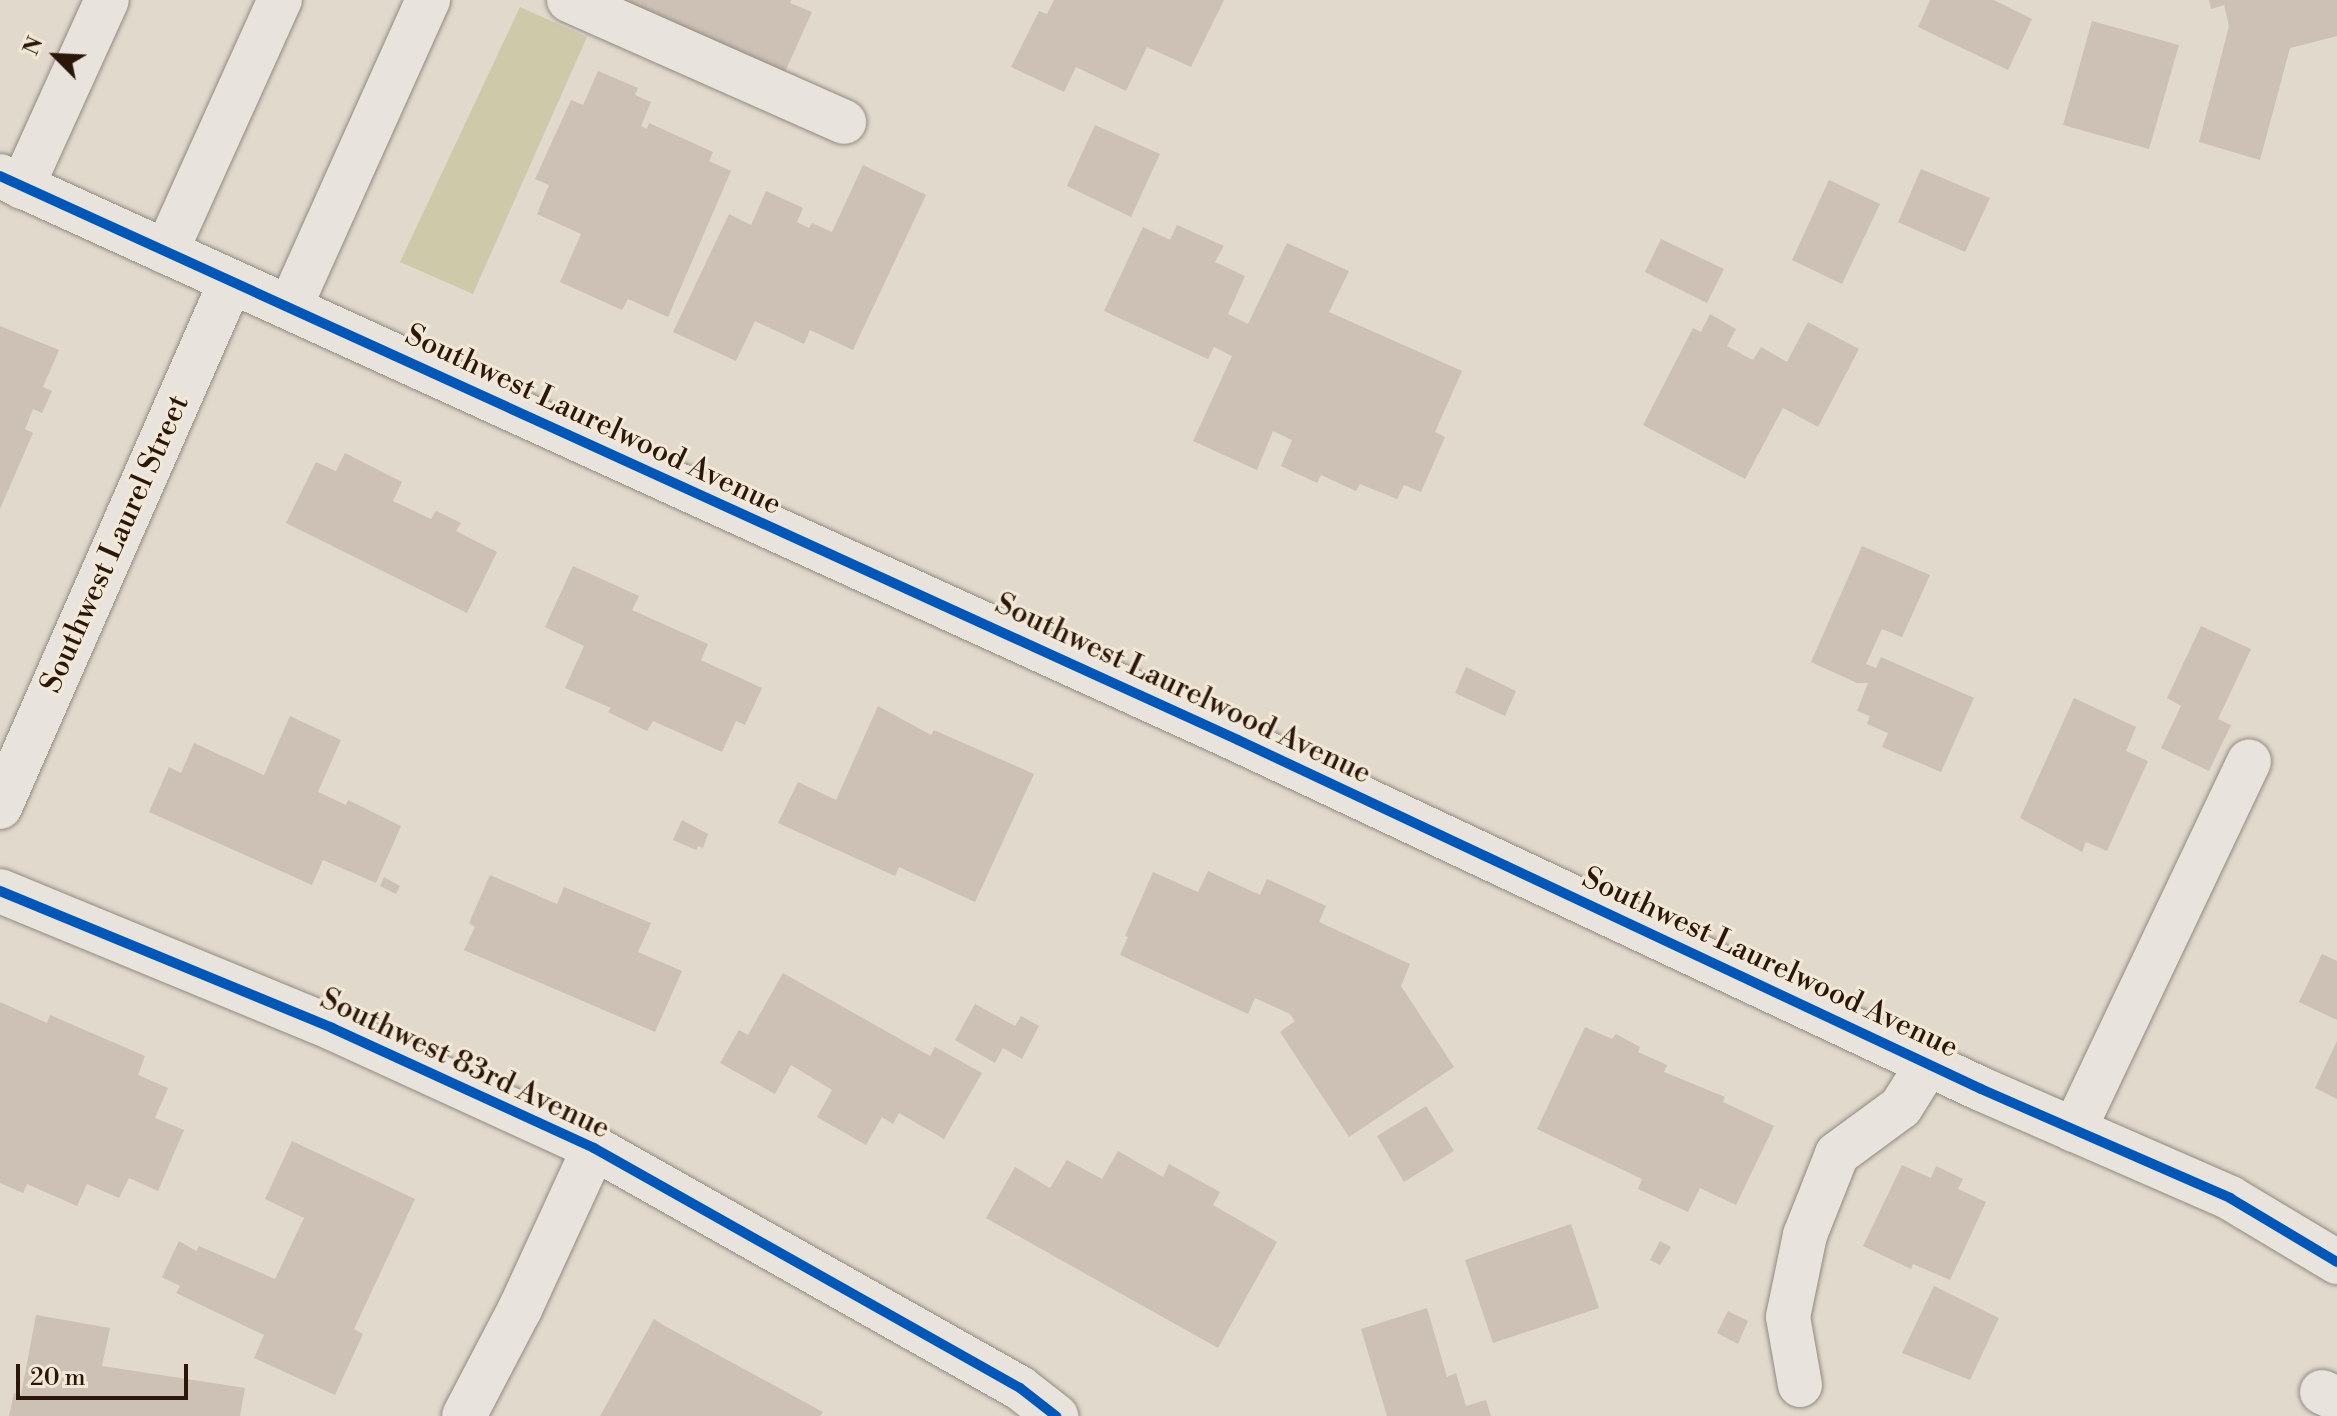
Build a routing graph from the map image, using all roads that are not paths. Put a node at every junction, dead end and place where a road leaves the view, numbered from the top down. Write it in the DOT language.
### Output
graph roads {
  1 [pos="107,0"];
  2 [pos="280,0"];
  3 [pos="428,0"];
  4 [pos="569,0"];
  5 [pos="844,122"];
  6 [pos="11,181"];
  7 [pos="166,252"];
  8 [pos="231,281"];
  9 [pos="290,307"];
  10 [pos="2249,761"];
  11 [pos="0,807"];
  12 [pos="0,891"];
  13 [pos="1928,1064"];
  14 [pos="2074,1130"];
  15 [pos="594,1148"];
  16 [pos="2337,1262"];
  17 [pos="1800,1385"];
  18 [pos="464,1416"];
  19 [pos="1056,1416"];
  1 -- 6 [label="street"];
  2 -- 7 [label="street"];
  3 -- 9 [label="street"];
  4 -- 5 [label="street"];
  6 -- 7 [label="street, Southwest Laurelwood Avenue"];
  7 -- 8 [label="street, Southwest Laurelwood Avenue"];
  8 -- 9 [label="street, Southwest Laurelwood Avenue"];
  8 -- 11 [label="street, Southwest Laurel Street"];
  9 -- 13 [label="street, Southwest Laurelwood Avenue"];
  10 -- 14 [label="street"];
  12 -- 15 [label="street, Southwest 83rd Avenue"];
  13 -- 14 [label="street, Southwest Laurelwood Avenue"];
  13 -- 17 [label="street"];
  14 -- 16 [label="street, Southwest Laurelwood Avenue"];
  15 -- 18 [label="street"];
  15 -- 19 [label="street, Southwest 83rd Avenue"];
}
